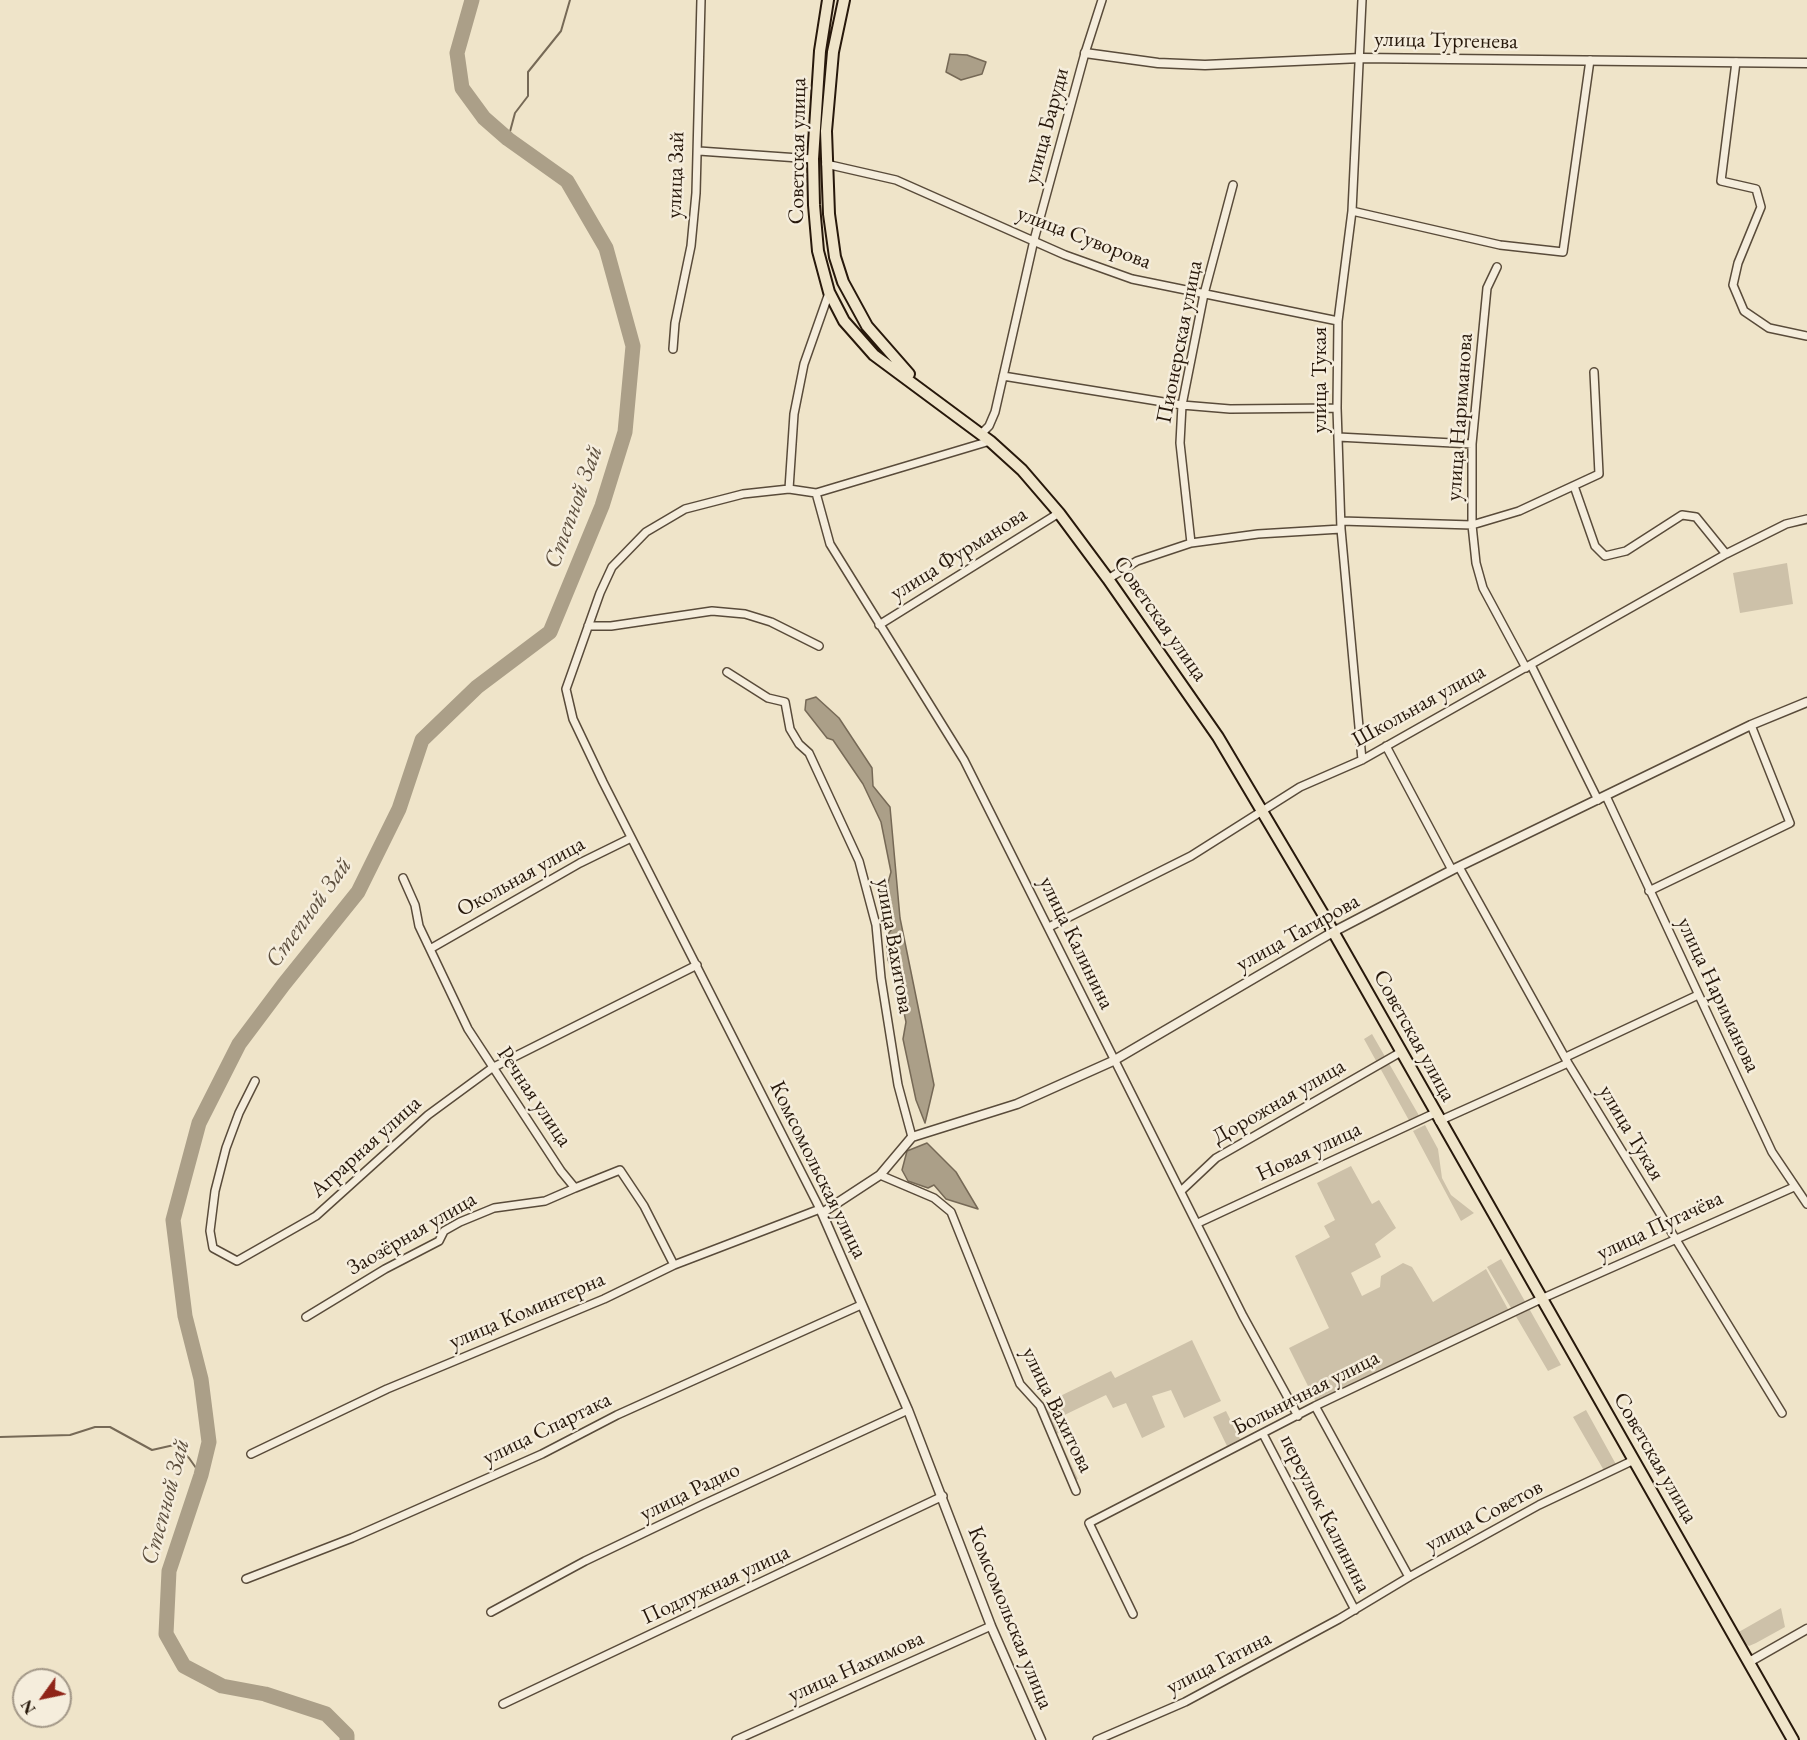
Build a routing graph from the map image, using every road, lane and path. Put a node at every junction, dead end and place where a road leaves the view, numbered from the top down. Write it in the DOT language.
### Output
graph roads {
  1 [pos="701,0"];
  2 [pos="828,0"];
  3 [pos="844,0"];
  4 [pos="1102,0"];
  5 [pos="1362,0"];
  6 [pos="1085,53"];
  7 [pos="1361,58"];
  8 [pos="1590,60"];
  9 [pos="1736,62"];
  10 [pos="1807,63"];
  11 [pos="699,151"];
  12 [pos="813,159"];
  13 [pos="826,164"];
  14 [pos="1233,185"];
  15 [pos="1352,212"];
  16 [pos="1034,240"];
  17 [pos="1497,267"];
  18 [pos="829,292"];
  19 [pos="1204,294"];
  20 [pos="1338,321"];
  21 [pos="1807,336"];
  22 [pos="673,349"];
  23 [pos="1594,372"];
  24 [pos="1003,376"];
  25 [pos="935,400"];
  26 [pos="1182,405"];
  27 [pos="1337,408"];
  28 [pos="1338,436"];
  29 [pos="985,437"];
  30 [pos="1472,444"];
  31 [pos="1574,486"];
  32 [pos="789,489"];
  33 [pos="816,493"];
  34 [pos="1059,513"];
  35 [pos="1807,519"];
  36 [pos="1341,525"];
  37 [pos="1472,525"];
  38 [pos="1191,543"];
  39 [pos="1726,554"];
  40 [pos="1108,579"];
  41 [pos="879,625"];
  42 [pos="588,626"];
  43 [pos="819,646"];
  44 [pos="1528,667"];
  45 [pos="727,672"];
  46 [pos="1807,702"];
  47 [pos="1751,724"];
  48 [pos="1386,746"];
  49 [pos="1362,760"];
  50 [pos="1602,798"];
  51 [pos="1263,811"];
  52 [pos="631,838"];
  53 [pos="1455,868"];
  54 [pos="403,878"];
  55 [pos="1649,891"];
  56 [pos="1049,927"];
  57 [pos="1333,932"];
  58 [pos="430,949"];
  59 [pos="697,965"];
  60 [pos="1698,995"];
  61 [pos="1401,1052"];
  62 [pos="1567,1060"];
  63 [pos="1113,1061"];
  64 [pos="492,1068"];
  65 [pos="255,1081"];
  66 [pos="1437,1117"];
  67 [pos="912,1137"];
  68 [pos="880,1175"];
  69 [pos="1794,1187"];
  70 [pos="576,1188"];
  71 [pos="1181,1191"];
  72 [pos="1803,1191"];
  73 [pos="1807,1204"];
  74 [pos="821,1211"];
  75 [pos="1198,1223"];
  76 [pos="1675,1241"];
  77 [pos="674,1265"];
  78 [pos="1541,1299"];
  79 [pos="861,1305"];
  80 [pos="306,1317"];
  81 [pos="1315,1406"];
  82 [pos="908,1410"];
  83 [pos="1782,1413"];
  84 [pos="1298,1416"];
  85 [pos="1263,1434"];
  86 [pos="251,1454"];
  87 [pos="1634,1460"];
  88 [pos="1076,1491"];
  89 [pos="943,1496"];
  90 [pos="1409,1577"];
  91 [pos="246,1579"];
  92 [pos="1354,1610"];
  93 [pos="491,1612"];
  94 [pos="1133,1614"];
  95 [pos="991,1626"];
  96 [pos="1807,1629"];
  97 [pos="1749,1662"];
  98 [pos="503,1704"];
  99 [pos="736,1740"];
  100 [pos="1041,1740"];
  101 [pos="1097,1740"];
  102 [pos="1793,1740"];
  1 -- 11 [label="street, улица Зай"];
  2 -- 12 [label="main road, Советская улица"];
  3 -- 13 [label="main road, Советская улица"];
  4 -- 6 [label="street, улица Баруди"];
  5 -- 7 [label="street, улица Тукая"];
  6 -- 7 [label="street, улица Тургенева"];
  6 -- 16 [label="street, улица Баруди"];
  7 -- 8 [label="street, улица Тургенева"];
  7 -- 15 [label="street, улица Тукая"];
  8 -- 9 [label="street, улица Тургенева"];
  8 -- 15 [label="street"];
  9 -- 10 [label="street, улица Тургенева"];
  9 -- 21 [label="street"];
  11 -- 12 [label="street"];
  11 -- 22 [label="street, улица Зай"];
  12 -- 18 [label="main road, Советская улица"];
  13 -- 16 [label="street, улица Суворова"];
  13 -- 25 [label="main road, Советская улица"];
  14 -- 19 [label="street, Пионерская улица"];
  15 -- 20 [label="street, улица Тукая"];
  16 -- 19 [label="street, улица Суворова"];
  16 -- 24 [label="street, улица Баруди"];
  17 -- 30 [label="street, улица Нариманова"];
  18 -- 25 [label="main road, Советская улица"];
  18 -- 32 [label="street"];
  19 -- 20 [label="street, улица Суворова"];
  19 -- 26 [label="street, Пионерская улица"];
  20 -- 27 [label="street, улица Тукая"];
  23 -- 31 [label="street"];
  24 -- 26 [label="street"];
  24 -- 29 [label="street, улица Баруди"];
  25 -- 29 [label="main road, Советская улица"];
  26 -- 27 [label="street"];
  26 -- 38 [label="street, Пионерская улица"];
  27 -- 28 [label="street, улица Тукая"];
  28 -- 30 [label="street"];
  28 -- 36 [label="street, улица Тукая"];
  29 -- 33 [label="street"];
  29 -- 34 [label="main road, Советская улица"];
  30 -- 37 [label="street, улица Нариманова"];
  31 -- 37 [label="street"];
  31 -- 39 [label="street"];
  32 -- 33 [label="street, Комсомольская улица"];
  32 -- 42 [label="street, Комсомольская улица"];
  33 -- 41 [label="street, улица Калинина"];
  34 -- 40 [label="main road, Советская улица"];
  34 -- 41 [label="street, улица Фурманова"];
  35 -- 39 [label="street, Школьная улица"];
  36 -- 37 [label="street"];
  36 -- 38 [label="street"];
  36 -- 49 [label="street, улица Тукая"];
  37 -- 44 [label="street, улица Нариманова"];
  38 -- 40 [label="street"];
  39 -- 44 [label="street, Школьная улица"];
  40 -- 51 [label="main road, Советская улица"];
  41 -- 56 [label="street, улица Калинина"];
  42 -- 43 [label="street"];
  42 -- 52 [label="street, Комсомольская улица"];
  44 -- 48 [label="street, Школьная улица"];
  44 -- 50 [label="street, улица Нариманова"];
  45 -- 67 [label="street, улица Вахитова"];
  46 -- 47 [label="street, улица Тагирова"];
  47 -- 50 [label="street, улица Тагирова"];
  47 -- 55 [label="street"];
  48 -- 49 [label="street, Школьная улица"];
  48 -- 53 [label="street, улица Тукая"];
  49 -- 51 [label="street, Школьная улица"];
  50 -- 53 [label="street, улица Тагирова"];
  50 -- 55 [label="street, улица Нариманова"];
  51 -- 56 [label="street, Школьная улица"];
  51 -- 57 [label="main road, Советская улица"];
  52 -- 58 [label="street, Окольная улица"];
  52 -- 59 [label="street, Комсомольская улица"];
  53 -- 57 [label="street, улица Тагирова"];
  53 -- 62 [label="street, улица Тукая"];
  54 -- 58 [label="street, Речная улица"];
  55 -- 60 [label="street, улица Нариманова"];
  56 -- 63 [label="street, улица Калинина"];
  57 -- 61 [label="main road, Советская улица"];
  57 -- 63 [label="street, улица Тагирова"];
  58 -- 64 [label="street, Речная улица"];
  59 -- 64 [label="street, Аграрная улица"];
  59 -- 74 [label="street, Комсомольская улица"];
  60 -- 62 [label="street, Новая улица"];
  60 -- 69 [label="street, улица Нариманова"];
  61 -- 66 [label="main road, Советская улица"];
  61 -- 71 [label="street, Дорожная улица"];
  62 -- 66 [label="street, Новая улица"];
  62 -- 76 [label="street, улица Тукая"];
  63 -- 67 [label="street, улица Тагирова"];
  63 -- 71 [label="street, улица Калинина"];
  64 -- 65 [label="street, Аграрная улица"];
  64 -- 70 [label="street, Речная улица"];
  66 -- 75 [label="street, Новая улица"];
  66 -- 78 [label="main road, Советская улица"];
  67 -- 68 [label="street"];
  68 -- 74 [label="street"];
  68 -- 88 [label="street, улица Вахитова"];
  69 -- 72 [label="street, улица Нариманова"];
  69 -- 76 [label="street, улица Пугачёва"];
  70 -- 77 [label="street"];
  70 -- 80 [label="street, Заозёрная улица"];
  71 -- 75 [label="street, улица Калинина"];
  72 -- 73 [label="street, улица Нариманова"];
  74 -- 77 [label="street, улица Коминтерна"];
  74 -- 79 [label="street, Комсомольская улица"];
  75 -- 84 [label="street, улица Калинина"];
  76 -- 78 [label="street, улица Пугачёва"];
  76 -- 83 [label="street, улица Тукая"];
  77 -- 86 [label="street, улица Коминтерна"];
  78 -- 81 [label="street, Больничная улица"];
  78 -- 87 [label="main road, Советская улица"];
  79 -- 82 [label="street, Комсомольская улица"];
  79 -- 91 [label="street, улица Спартака"];
  81 -- 84 [label="street, Больничная улица"];
  81 -- 90 [label="street"];
  82 -- 89 [label="street, Комсомольская улица"];
  82 -- 93 [label="street, улица Радио"];
  84 -- 85 [label="street, Больничная улица"];
  85 -- 92 [label="street, переулок Калинина"];
  85 -- 94 [label="street, Больничная улица"];
  87 -- 90 [label="street, улица Советов"];
  87 -- 97 [label="main road, Советская улица"];
  89 -- 95 [label="street, Комсомольская улица"];
  89 -- 98 [label="street, Подлужная улица"];
  90 -- 92 [label="street, улица Советов"];
  92 -- 101 [label="street, улица Гатина"];
  95 -- 99 [label="street, улица Нахимова"];
  95 -- 100 [label="street, Комсомольская улица"];
  96 -- 97 [label="street"];
  97 -- 102 [label="main road, Советская улица"];
}
